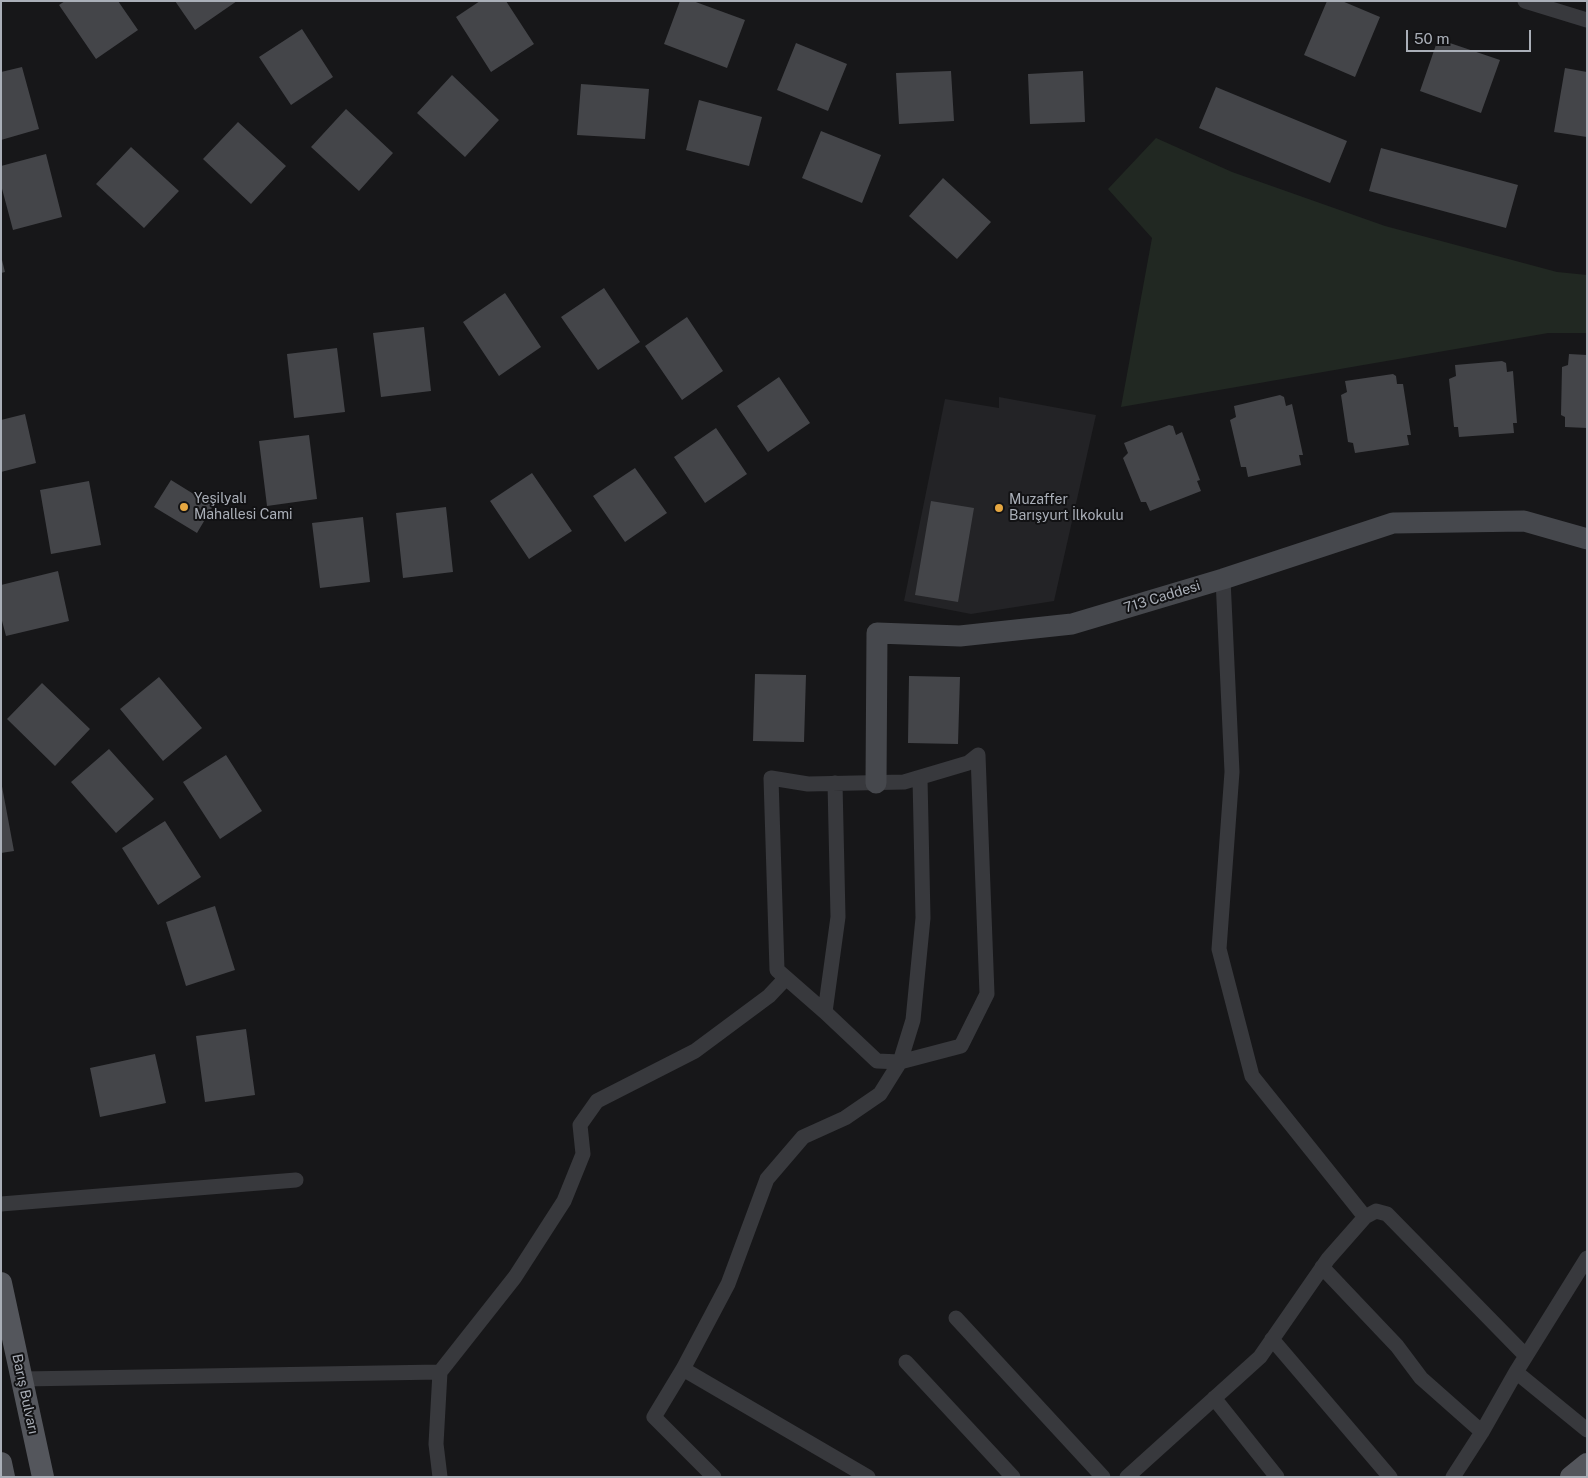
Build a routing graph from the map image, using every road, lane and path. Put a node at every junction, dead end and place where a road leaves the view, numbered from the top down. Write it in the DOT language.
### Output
graph roads {
  1 [pos="1525,1"];
  2 [pos="1587,20"];
  3 [pos="1587,539"];
  4 [pos="1223,579"];
  5 [pos="920,778"];
  6 [pos="876,782"];
  7 [pos="834,783"];
  8 [pos="786,978"];
  9 [pos="825,1012"];
  10 [pos="900,1062"];
  11 [pos="296,1180"];
  12 [pos="1,1204"];
  13 [pos="1365,1217"];
  14 [pos="1587,1258"];
  15 [pos="1322,1267"];
  16 [pos="1,1283"];
  17 [pos="956,1318"];
  18 [pos="1272,1339"];
  19 [pos="1526,1356"];
  20 [pos="906,1362"];
  21 [pos="684,1370"];
  22 [pos="440,1372"];
  23 [pos="1516,1372"];
  24 [pos="22,1379"];
  25 [pos="1214,1398"];
  26 [pos="1587,1430"];
  27 [pos="1482,1432"];
  28 [pos="1,1463"];
  29 [pos="1587,1464"];
  30 [pos="4,1477"];
  31 [pos="43,1477"];
  32 [pos="440,1477"];
  33 [pos="714,1477"];
  34 [pos="868,1477"];
  35 [pos="1012,1477"];
  36 [pos="1103,1477"];
  37 [pos="1127,1477"];
  38 [pos="1277,1477"];
  39 [pos="1390,1477"];
  40 [pos="1453,1477"];
  41 [pos="1571,1477"];
  1 -- 2 [label="street"];
  3 -- 4 [label="street, 713 Caddesi"];
  4 -- 6 [label="street, 713 Caddesi"];
  4 -- 13 [label="street"];
  5 -- 6 [label="street"];
  5 -- 10 [label="street"];
  5 -- 10 [label="street"];
  6 -- 7 [label="street"];
  7 -- 8 [label="street"];
  7 -- 9 [label="street"];
  8 -- 9 [label="street"];
  8 -- 22 [label="street"];
  9 -- 10 [label="street"];
  10 -- 21 [label="street"];
  11 -- 12 [label="street"];
  13 -- 15 [label="street"];
  13 -- 19 [label="street"];
  14 -- 19 [label="street"];
  15 -- 18 [label="street"];
  15 -- 27 [label="street"];
  16 -- 24 [label="main road, Barış Bulvarı"];
  17 -- 36 [label="street"];
  18 -- 25 [label="street"];
  18 -- 39 [label="street"];
  19 -- 23 [label="street"];
  20 -- 35 [label="street"];
  21 -- 33 [label="street"];
  21 -- 34 [label="street"];
  22 -- 24 [label="street"];
  22 -- 32 [label="street"];
  23 -- 26 [label="street"];
  23 -- 27 [label="street"];
  24 -- 31 [label="main road, Barış Bulvarı"];
  25 -- 37 [label="street"];
  25 -- 38 [label="street"];
  27 -- 40 [label="street"];
  28 -- 30 [label="main road"];
  29 -- 41 [label="main road"];
}
